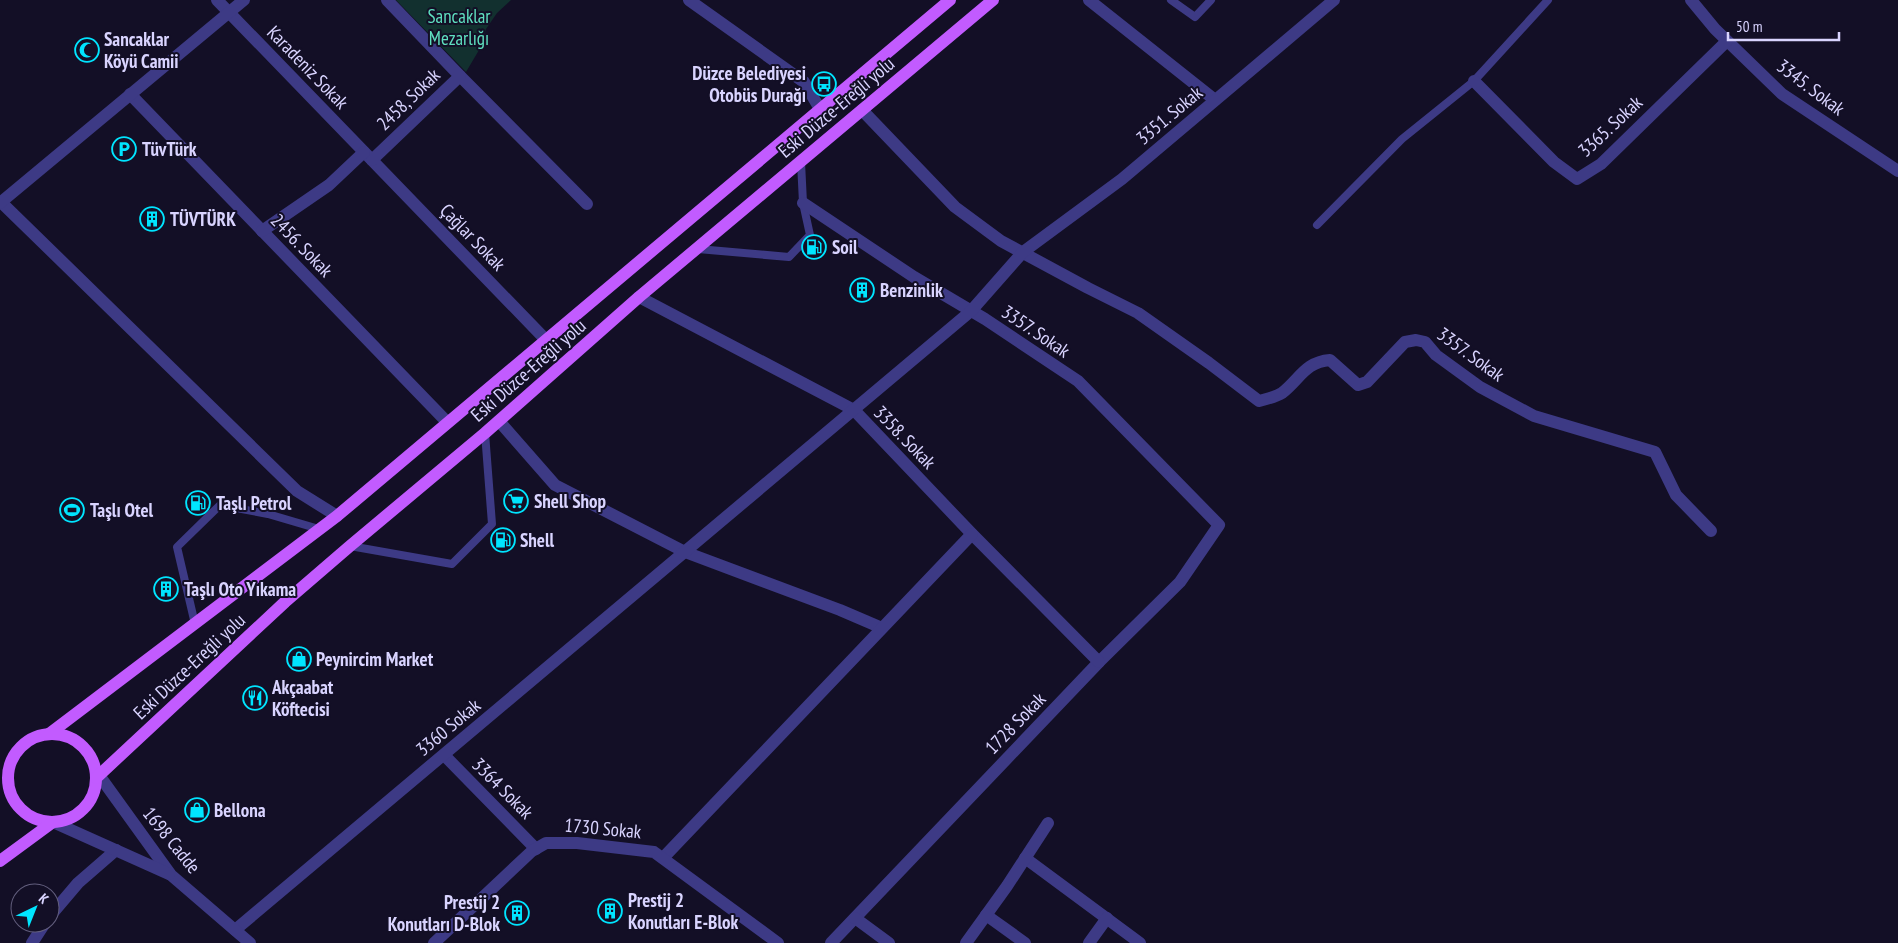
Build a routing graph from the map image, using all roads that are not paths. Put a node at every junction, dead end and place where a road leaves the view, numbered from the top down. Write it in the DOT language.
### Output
graph roads {
  1 [pos="217,0"];
  2 [pos="244,0"];
  3 [pos="387,0"];
  4 [pos="688,0"];
  5 [pos="950,0"];
  6 [pos="993,0"];
  7 [pos="1090,0"];
  8 [pos="1171,0"];
  9 [pos="1211,0"];
  10 [pos="1334,0"];
  11 [pos="1548,0"];
  12 [pos="1691,0"];
  13 [pos="229,12"];
  14 [pos="1727,41"];
  15 [pos="460,76"];
  16 [pos="1474,80"];
  17 [pos="130,94"];
  18 [pos="1215,100"];
  19 [pos="820,108"];
  20 [pos="862,110"];
  21 [pos="368,156"];
  22 [pos="801,162"];
  23 [pos="1898,172"];
  24 [pos="1,202"];
  25 [pos="803,203"];
  26 [pos="586,204"];
  27 [pos="1317,225"];
  28 [pos="262,230"];
  29 [pos="698,249"];
  30 [pos="1023,252"];
  31 [pos="639,297"];
  32 [pos="971,311"];
  33 [pos="546,340"];
  34 [pos="854,410"];
  35 [pos="499,421"];
  36 [pos="447,422"];
  37 [pos="485,433"];
  38 [pos="337,516"];
  39 [pos="1219,525"];
  40 [pos="319,529"];
  41 [pos="1710,531"];
  42 [pos="972,534"];
  43 [pos="350,546"];
  44 [pos="685,552"];
  45 [pos="195,624"];
  46 [pos="882,628"];
  47 [pos="1100,662"];
  48 [pos="49,734"];
  49 [pos="444,755"];
  50 [pos="10,766"];
  51 [pos="97,774"];
  52 [pos="0,775"];
  53 [pos="53,822"];
  54 [pos="1048,823"];
  55 [pos="536,849"];
  56 [pos="116,850"];
  57 [pos="663,858"];
  58 [pos="1025,858"];
  59 [pos="0,861"];
  60 [pos="171,875"];
  61 [pos="60,904"];
  62 [pos="986,915"];
  63 [pos="855,918"];
  64 [pos="1107,918"];
  65 [pos="235,930"];
  66 [pos="250,943"];
  67 [pos="434,943"];
  68 [pos="778,943"];
  69 [pos="831,943"];
  70 [pos="889,943"];
  71 [pos="966,943"];
  72 [pos="1025,943"];
  73 [pos="1089,943"];
  74 [pos="1140,943"];
  1 -- 13 [label="street, Karadeniz Sokak"];
  2 -- 13 [label="street"];
  3 -- 15 [label="street, 2458, Sokak"];
  4 -- 19 [label="street"];
  5 -- 19 [label="main road, Eski Düzce-Ereğli yolu"];
  6 -- 20 [label="main road, Eski Düzce-Ereğli yolu"];
  7 -- 18 [label="street"];
  8 -- 9 [label="lane"];
  10 -- 18 [label="street, 3351. Sokak"];
  11 -- 16 [label="lane"];
  12 -- 14 [label="street, 3345. Sokak"];
  13 -- 17 [label="street"];
  13 -- 21 [label="street, Karadeniz Sokak"];
  14 -- 16 [label="street, 3365. Sokak"];
  14 -- 23 [label="street, 3345. Sokak"];
  15 -- 21 [label="street, 2458, Sokak"];
  15 -- 26 [label="street"];
  16 -- 27 [label="lane"];
  17 -- 24 [label="street"];
  17 -- 28 [label="street, 2456. Sokak"];
  18 -- 30 [label="street, 3351. Sokak"];
  19 -- 33 [label="main road, Eski Düzce-Ereğli yolu"];
  20 -- 22 [label="main road, Eski Düzce-Ereğli yolu"];
  20 -- 30 [label="street"];
  21 -- 28 [label="street, 2458, Sokak"];
  21 -- 33 [label="street, Çağlar Sokak"];
  22 -- 25 [label="lane"];
  22 -- 29 [label="main road, Eski Düzce-Ereğli yolu"];
  24 -- 38 [label="street"];
  25 -- 29 [label="lane"];
  25 -- 32 [label="street, 3357. Sokak"];
  28 -- 36 [label="street, 2456. Sokak"];
  29 -- 31 [label="main road, Eski Düzce-Ereğli yolu"];
  30 -- 32 [label="street, 3351. Sokak"];
  30 -- 41 [label="street, 3357. Sokak"];
  31 -- 34 [label="street, 3358. Sokak"];
  31 -- 35 [label="main road, Eski Düzce-Ereğli yolu"];
  32 -- 34 [label="street, 3351. Sokak"];
  32 -- 39 [label="street, 3357. Sokak"];
  33 -- 36 [label="main road, Eski Düzce-Ereğli yolu"];
  34 -- 42 [label="street, 3358. Sokak"];
  34 -- 44 [label="street, 3360 Sokak"];
  35 -- 37 [label="main road, Eski Düzce-Ereğli yolu"];
  35 -- 44 [label="street"];
  36 -- 38 [label="main road, Eski Düzce-Ereğli yolu"];
  37 -- 43 [label="main road, Eski Düzce-Ereğli yolu"];
  37 -- 43 [label="lane"];
  38 -- 40 [label="main road, Eski Düzce-Ereğli yolu"];
  39 -- 47 [label="street, 1728 Sokak"];
  40 -- 45 [label="main road, Eski Düzce-Ereğli yolu"];
  40 -- 45 [label="lane"];
  42 -- 46 [label="street"];
  42 -- 47 [label="street, 3358. Sokak"];
  43 -- 51 [label="main road, Eski Düzce-Ereğli yolu"];
  44 -- 46 [label="street"];
  44 -- 49 [label="street, 3360 Sokak"];
  45 -- 48 [label="main road, Eski Düzce-Ereğli yolu"];
  46 -- 57 [label="street"];
  47 -- 63 [label="street, 1728 Sokak"];
  48 -- 50 [label="main road"];
  48 -- 51 [label="main road"];
  49 -- 55 [label="street, 3364 Sokak"];
  49 -- 65 [label="street, 3360 Sokak"];
  50 -- 52 [label="main road"];
  50 -- 53 [label="main road"];
  51 -- 53 [label="main road"];
  51 -- 60 [label="street, 1698 Cadde"];
  53 -- 56 [label="street"];
  53 -- 59 [label="main road"];
  54 -- 58 [label="street"];
  55 -- 57 [label="street, 1730 Sokak"];
  55 -- 67 [label="street, 1730 Sokak"];
  56 -- 60 [label="street"];
  56 -- 61 [label="street"];
  57 -- 68 [label="street, 1730 Sokak"];
  58 -- 62 [label="street"];
  58 -- 64 [label="street"];
  60 -- 65 [label="street, 1698 Cadde"];
  62 -- 71 [label="street"];
  62 -- 72 [label="street"];
  63 -- 69 [label="street, 1728 Sokak"];
  63 -- 70 [label="street"];
  64 -- 73 [label="street"];
  64 -- 74 [label="street"];
  65 -- 66 [label="street, 1698 Cadde"];
}
